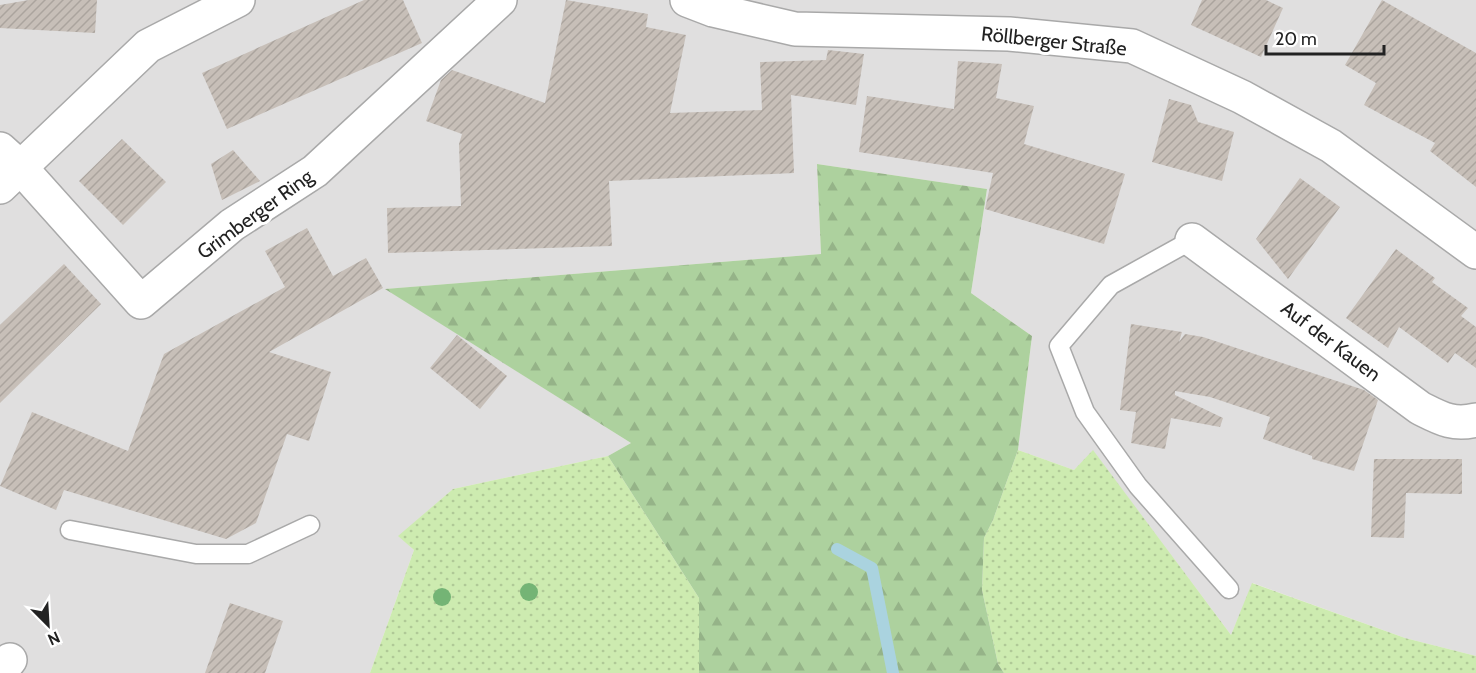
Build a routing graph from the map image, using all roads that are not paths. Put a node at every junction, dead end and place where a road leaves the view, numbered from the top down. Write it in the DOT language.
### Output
graph roads {
  1 [pos="238,0"];
  2 [pos="500,0"];
  3 [pos="687,0"];
  4 [pos="7,168"];
  5 [pos="1192,240"];
  6 [pos="1476,252"];
  7 [pos="1476,420"];
  8 [pos="310,525"];
  9 [pos="70,530"];
  10 [pos="1229,589"];
  1 -- 4 [label="street, Grimberger Ring"];
  2 -- 4 [label="street, Grimberger Ring"];
  3 -- 6 [label="street, Röllberger Straße"];
  5 -- 7 [label="street, Auf der Kauen"];
  5 -- 10 [label="lane"];
  8 -- 9 [label="lane"];
}
